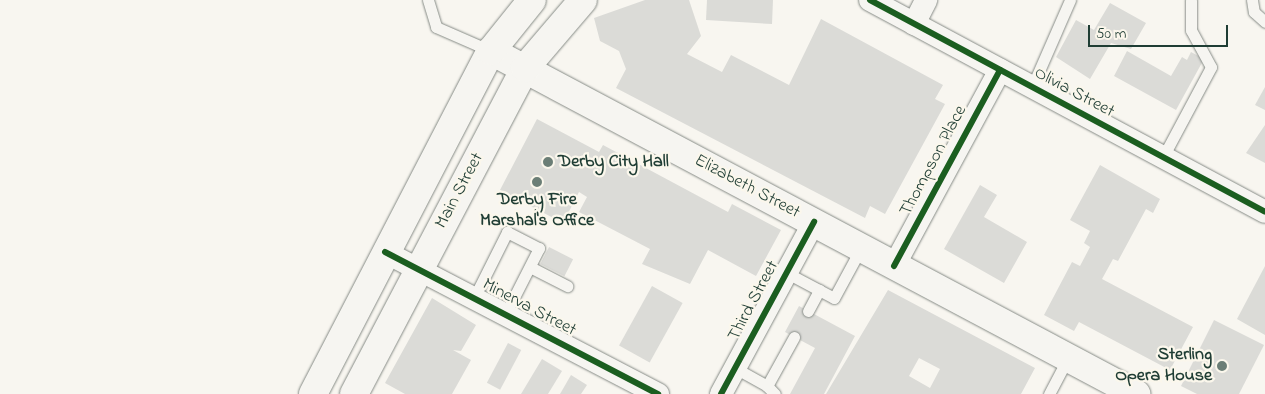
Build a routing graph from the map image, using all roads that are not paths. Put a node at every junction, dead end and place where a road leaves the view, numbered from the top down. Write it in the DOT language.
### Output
graph roads {
  1 [pos="428,0"];
  2 [pos="532,0"];
  3 [pos="583,0"];
  4 [pos="870,0"];
  5 [pos="926,0"];
  6 [pos="1070,0"];
  7 [pos="1191,0"];
  8 [pos="1252,0"];
  9 [pos="1265,22"];
  10 [pos="914,24"];
  11 [pos="491,50"];
  12 [pos="525,68"];
  13 [pos="1000,70"];
  14 [pos="1032,87"];
  15 [pos="1163,158"];
  16 [pos="1265,212"];
  17 [pos="814,222"];
  18 [pos="861,248"];
  19 [pos="385,252"];
  20 [pos="894,266"];
  21 [pos="530,267"];
  22 [pos="420,268"];
  23 [pos="787,273"];
  24 [pos="567,286"];
  25 [pos="819,290"];
  26 [pos="475,296"];
  27 [pos="808,311"];
  28 [pos="506,313"];
  29 [pos="794,337"];
  30 [pos="1068,358"];
  31 [pos="735,368"];
  32 [pos="771,390"];
  33 [pos="313,394"];
  34 [pos="354,394"];
  35 [pos="658,394"];
  36 [pos="721,394"];
  37 [pos="1049,394"];
  38 [pos="1136,394"];
  1 -- 11 [label="lane"];
  2 -- 11 [label="main road"];
  3 -- 12 [label="main road, Main Street"];
  4 -- 10 [label="street, Olivia Street"];
  5 -- 10 [label="street"];
  6 -- 14 [label="lane"];
  7 -- 15 [label="lane"];
  8 -- 9 [label="lane"];
  10 -- 13 [label="street, Olivia Street"];
  11 -- 12 [label="main road, Elizabeth Street"];
  11 -- 19 [label="main road"];
  12 -- 17 [label="main road, Elizabeth Street"];
  12 -- 22 [label="main road, Main Street"];
  13 -- 14 [label="street, Olivia Street"];
  13 -- 20 [label="street, Thompson Place"];
  14 -- 15 [label="street, Olivia Street"];
  15 -- 16 [label="street, Olivia Street"];
  17 -- 18 [label="main road, Elizabeth Street"];
  17 -- 23 [label="street, Third Street"];
  18 -- 20 [label="main road, Elizabeth Street"];
  18 -- 25 [label="lane"];
  19 -- 22 [label="street, Minerva Street"];
  19 -- 33 [label="main road"];
  20 -- 30 [label="main road, Elizabeth Street"];
  21 -- 24 [label="lane"];
  21 -- 26 [label="lane"];
  21 -- 28 [label="lane"];
  22 -- 26 [label="street, Minerva Street"];
  22 -- 34 [label="main road, Main Street"];
  23 -- 25 [label="lane"];
  23 -- 31 [label="street, Third Street"];
  25 -- 27 [label="lane"];
  26 -- 28 [label="street, Minerva Street"];
  28 -- 35 [label="street, Minerva Street"];
  29 -- 32 [label="lane"];
  30 -- 37 [label="lane"];
  30 -- 38 [label="main road, Elizabeth Street"];
  31 -- 32 [label="lane"];
  31 -- 36 [label="street, Third Street"];
}
